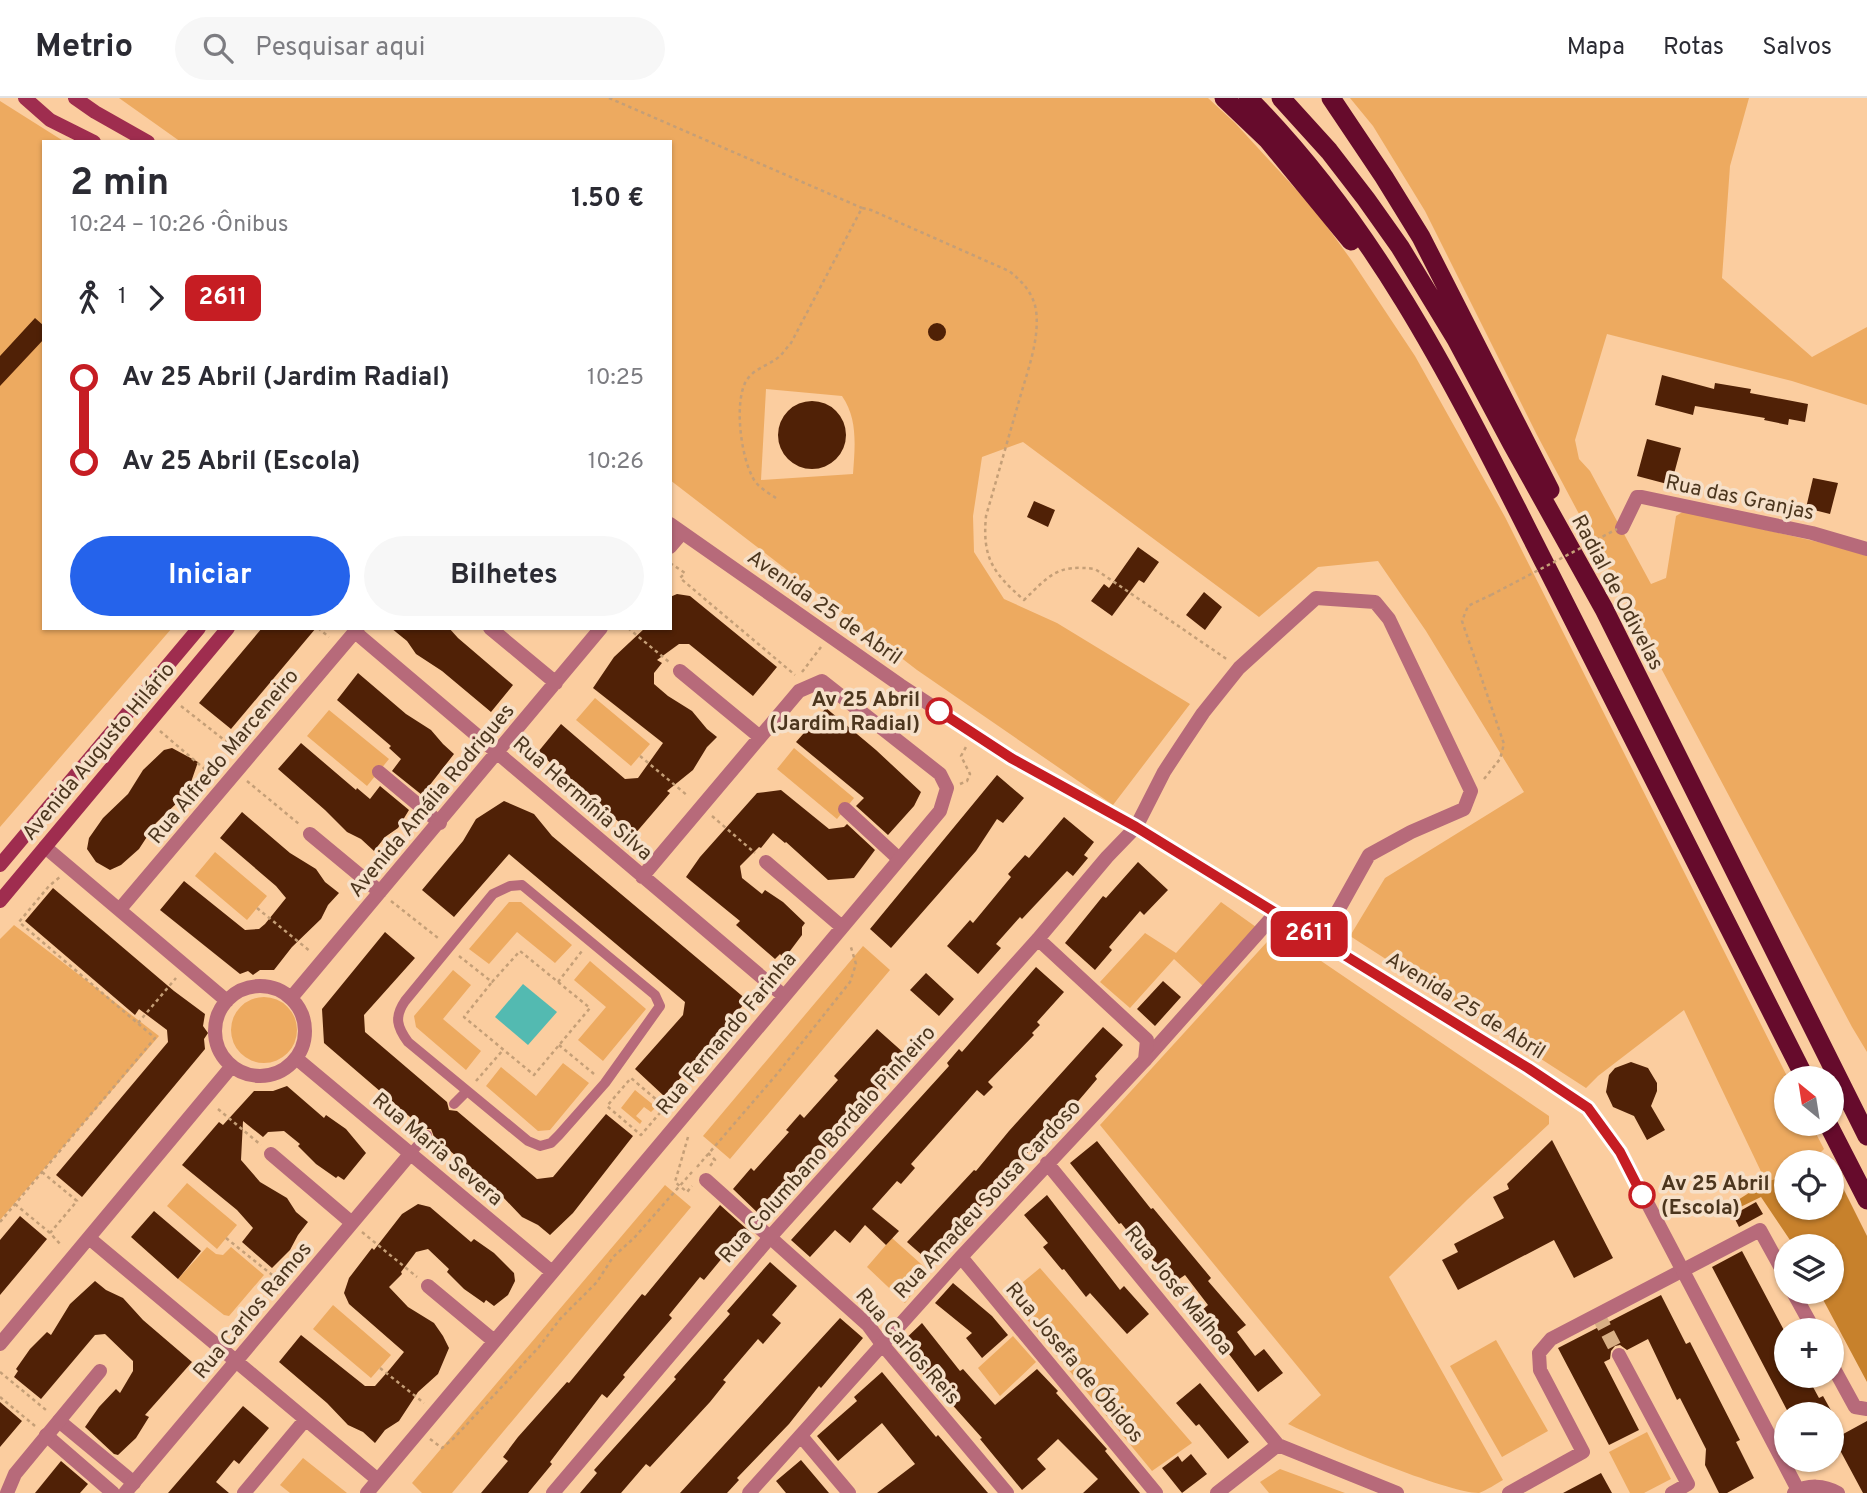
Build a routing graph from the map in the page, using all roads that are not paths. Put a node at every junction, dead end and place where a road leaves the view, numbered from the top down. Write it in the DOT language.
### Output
graph roads {
  1 [pos="25,98"];
  2 [pos="75,98"];
  3 [pos="85,98"];
  4 [pos="1224,98"];
  5 [pos="1248,98"];
  6 [pos="1281,98"];
  7 [pos="1331,98"];
  8 [pos="95,112"];
  9 [pos="90,140"];
  10 [pos="144,140"];
  11 [pos="1489,453"];
  12 [pos="676,528"];
  13 [pos="1620,529"];
  14 [pos="1867,549"];
  15 [pos="1604,609"];
  16 [pos="197,630"];
  17 [pos="227,630"];
  18 [pos="356,630"];
  19 [pos="492,630"];
  20 [pos="599,630"];
  21 [pos="680,671"];
  22 [pos="556,683"];
  23 [pos="760,737"];
  24 [pos="498,753"];
  25 [pos="379,772"];
  26 [pos="845,809"];
  27 [pos="440,823"];
  28 [pos="1136,827"];
  29 [pos="310,834"];
  30 [pos="45,847"];
  31 [pos="899,859"];
  32 [pos="766,862"];
  33 [pos="0,865"];
  34 [pos="642,877"];
  35 [pos="380,892"];
  36 [pos="0,901"];
  37 [pos="120,909"];
  38 [pos="1276,914"];
  39 [pos="842,927"];
  40 [pos="1038,939"];
  41 [pos="1321,941"];
  42 [pos="784,996"];
  43 [pos="291,998"];
  44 [pos="227,1001"];
  45 [pos="296,1058"];
  46 [pos="1145,1060"];
  47 [pos="232,1066"];
  48 [pos="1799,1066"];
  49 [pos="467,1091"];
  50 [pos="454,1104"];
  51 [pos="427,1135"];
  52 [pos="1834,1136"];
  53 [pos="1867,1136"];
  54 [pos="411,1153"];
  55 [pos="271,1154"];
  56 [pos="1047,1163"];
  57 [pos="706,1180"];
  58 [pos="1867,1199"];
  59 [pos="352,1223"];
  60 [pos="771,1236"];
  61 [pos="89,1238"];
  62 [pos="1774,1255"];
  63 [pos="961,1257"];
  64 [pos="1681,1271"];
  65 [pos="552,1272"];
  66 [pos="428,1286"];
  67 [pos="494,1341"];
  68 [pos="0,1344"];
  69 [pos="882,1344"];
  70 [pos="1619,1355"];
  71 [pos="236,1361"];
  72 [pos="100,1371"];
  73 [pos="1844,1386"];
  74 [pos="1867,1409"];
  75 [pos="305,1420"];
  76 [pos="59,1421"];
  77 [pos="46,1435"];
  78 [pos="801,1436"];
  79 [pos="1278,1445"];
  80 [pos="377,1480"];
  81 [pos="129,1488"];
  82 [pos="1796,1491"];
  83 [pos="7,1493"];
  84 [pos="113,1493"];
  85 [pos="244,1493"];
  86 [pos="367,1493"];
  87 [pos="553,1493"];
  88 [pos="750,1493"];
  89 [pos="849,1493"];
  90 [pos="1007,1493"];
  91 [pos="1156,1493"];
  92 [pos="1217,1493"];
  93 [pos="1397,1493"];
  94 [pos="1509,1493"];
  95 [pos="1672,1493"];
  96 [pos="1838,1493"];
  1 -- 9 [label="main road"];
  2 -- 8 [label="main road"];
  3 -- 8 [label="main road"];
  4 -- 11 [label="highway"];
  5 -- 11 [label="highway"];
  6 -- 15 [label="highway, Radial de Odivelas"];
  7 -- 15 [label="highway"];
  8 -- 10 [label="main road"];
  11 -- 48 [label="highway"];
  12 -- 28 [label="street, Avenida 25 de Abril"];
  13 -- 14 [label="street, Rua das Granjas"];
  15 -- 53 [label="highway, Radial de Odivelas"];
  16 -- 33 [label="main road, Avenida Augusto Hilário"];
  17 -- 30 [label="main road, Avenida Augusto Hilário"];
  18 -- 24 [label="street, Rua Hermínia Silva"];
  18 -- 37 [label="street, Rua Alfredo Marceneiro"];
  19 -- 22 [label="street"];
  20 -- 22 [label="street, Avenida Amália Rodrigues"];
  21 -- 23 [label="street"];
  22 -- 24 [label="street, Avenida Amália Rodrigues"];
  23 -- 31 [label="street, Rua Fernando Farinha"];
  23 -- 34 [label="street"];
  24 -- 27 [label="street, Avenida Amália Rodrigues"];
  24 -- 34 [label="street, Rua Hermínia Silva"];
  25 -- 27 [label="street"];
  26 -- 31 [label="street"];
  27 -- 35 [label="street, Avenida Amália Rodrigues"];
  28 -- 38 [label="street, Avenida 25 de Abril"];
  28 -- 40 [label="street, Rua Columbano Bordalo Pinheiro"];
  28 -- 41 [label="street, Rua Columbano Bordalo Pinheiro"];
  29 -- 35 [label="street"];
  30 -- 36 [label="main road, Avenida Augusto Hilário"];
  30 -- 37 [label="street"];
  31 -- 39 [label="street, Rua Fernando Farinha"];
  32 -- 39 [label="street"];
  34 -- 42 [label="street, Rua Hermínia Silva"];
  35 -- 43 [label="street, Avenida Amália Rodrigues"];
  37 -- 44 [label="street"];
  38 -- 41 [label="street, Avenida 25 de Abril"];
  38 -- 46 [label="street, Rua Amadeu Sousa Cardoso"];
  39 -- 42 [label="street, Rua Fernando Farinha"];
  40 -- 46 [label="street"];
  40 -- 60 [label="street, Rua Columbano Bordalo Pinheiro"];
  41 -- 64 [label="street, Avenida 25 de Abril"];
  42 -- 65 [label="street, Rua Fernando Farinha"];
  43 -- 44 [label="street"];
  43 -- 45 [label="street"];
  44 -- 47 [label="street"];
  45 -- 47 [label="street"];
  45 -- 54 [label="street, Rua Maria Severa"];
  46 -- 56 [label="street, Rua Amadeu Sousa Cardoso"];
  47 -- 61 [label="street"];
  49 -- 49 [label="lane"];
  49 -- 50 [label="lane"];
  51 -- 54 [label="lane"];
  52 -- 58 [label="highway"];
  54 -- 59 [label="street, Rua Carlos Ramos"];
  54 -- 65 [label="street, Rua Maria Severa"];
  55 -- 59 [label="street"];
  56 -- 63 [label="street, Rua Amadeu Sousa Cardoso"];
  56 -- 79 [label="street, Rua José Malhoa"];
  57 -- 60 [label="street, Rua Carlos Reis"];
  59 -- 71 [label="street, Rua Carlos Ramos"];
  60 -- 69 [label="street, Rua Carlos Reis"];
  60 -- 87 [label="street, Rua Columbano Bordalo Pinheiro"];
  61 -- 68 [label="street"];
  61 -- 71 [label="street"];
  62 -- 64 [label="street"];
  63 -- 69 [label="street, Rua Amadeu Sousa Cardoso"];
  63 -- 91 [label="street, Rua Josefa de Óbidos"];
  64 -- 82 [label="street, Avenida 25 de Abril"];
  64 -- 94 [label="street"];
  65 -- 67 [label="street, Rua Fernando Farinha"];
  66 -- 67 [label="street"];
  67 -- 80 [label="street, Rua Fernando Farinha"];
  69 -- 78 [label="street, Rua Amadeu Sousa Cardoso"];
  69 -- 90 [label="street, Rua Carlos Reis"];
  70 -- 95 [label="street"];
  71 -- 75 [label="street"];
  71 -- 81 [label="street, Rua Carlos Ramos"];
  72 -- 76 [label="street"];
  73 -- 74 [label="street"];
  75 -- 80 [label="street"];
  75 -- 85 [label="street"];
  76 -- 77 [label="street"];
  76 -- 81 [label="street"];
  77 -- 83 [label="street"];
  77 -- 84 [label="street"];
  78 -- 88 [label="street, Rua Amadeu Sousa Cardoso"];
  78 -- 89 [label="street"];
  79 -- 92 [label="street"];
  79 -- 93 [label="street"];
  80 -- 86 [label="street, Rua Fernando Farinha"];
  82 -- 96 [label="street"];
}
